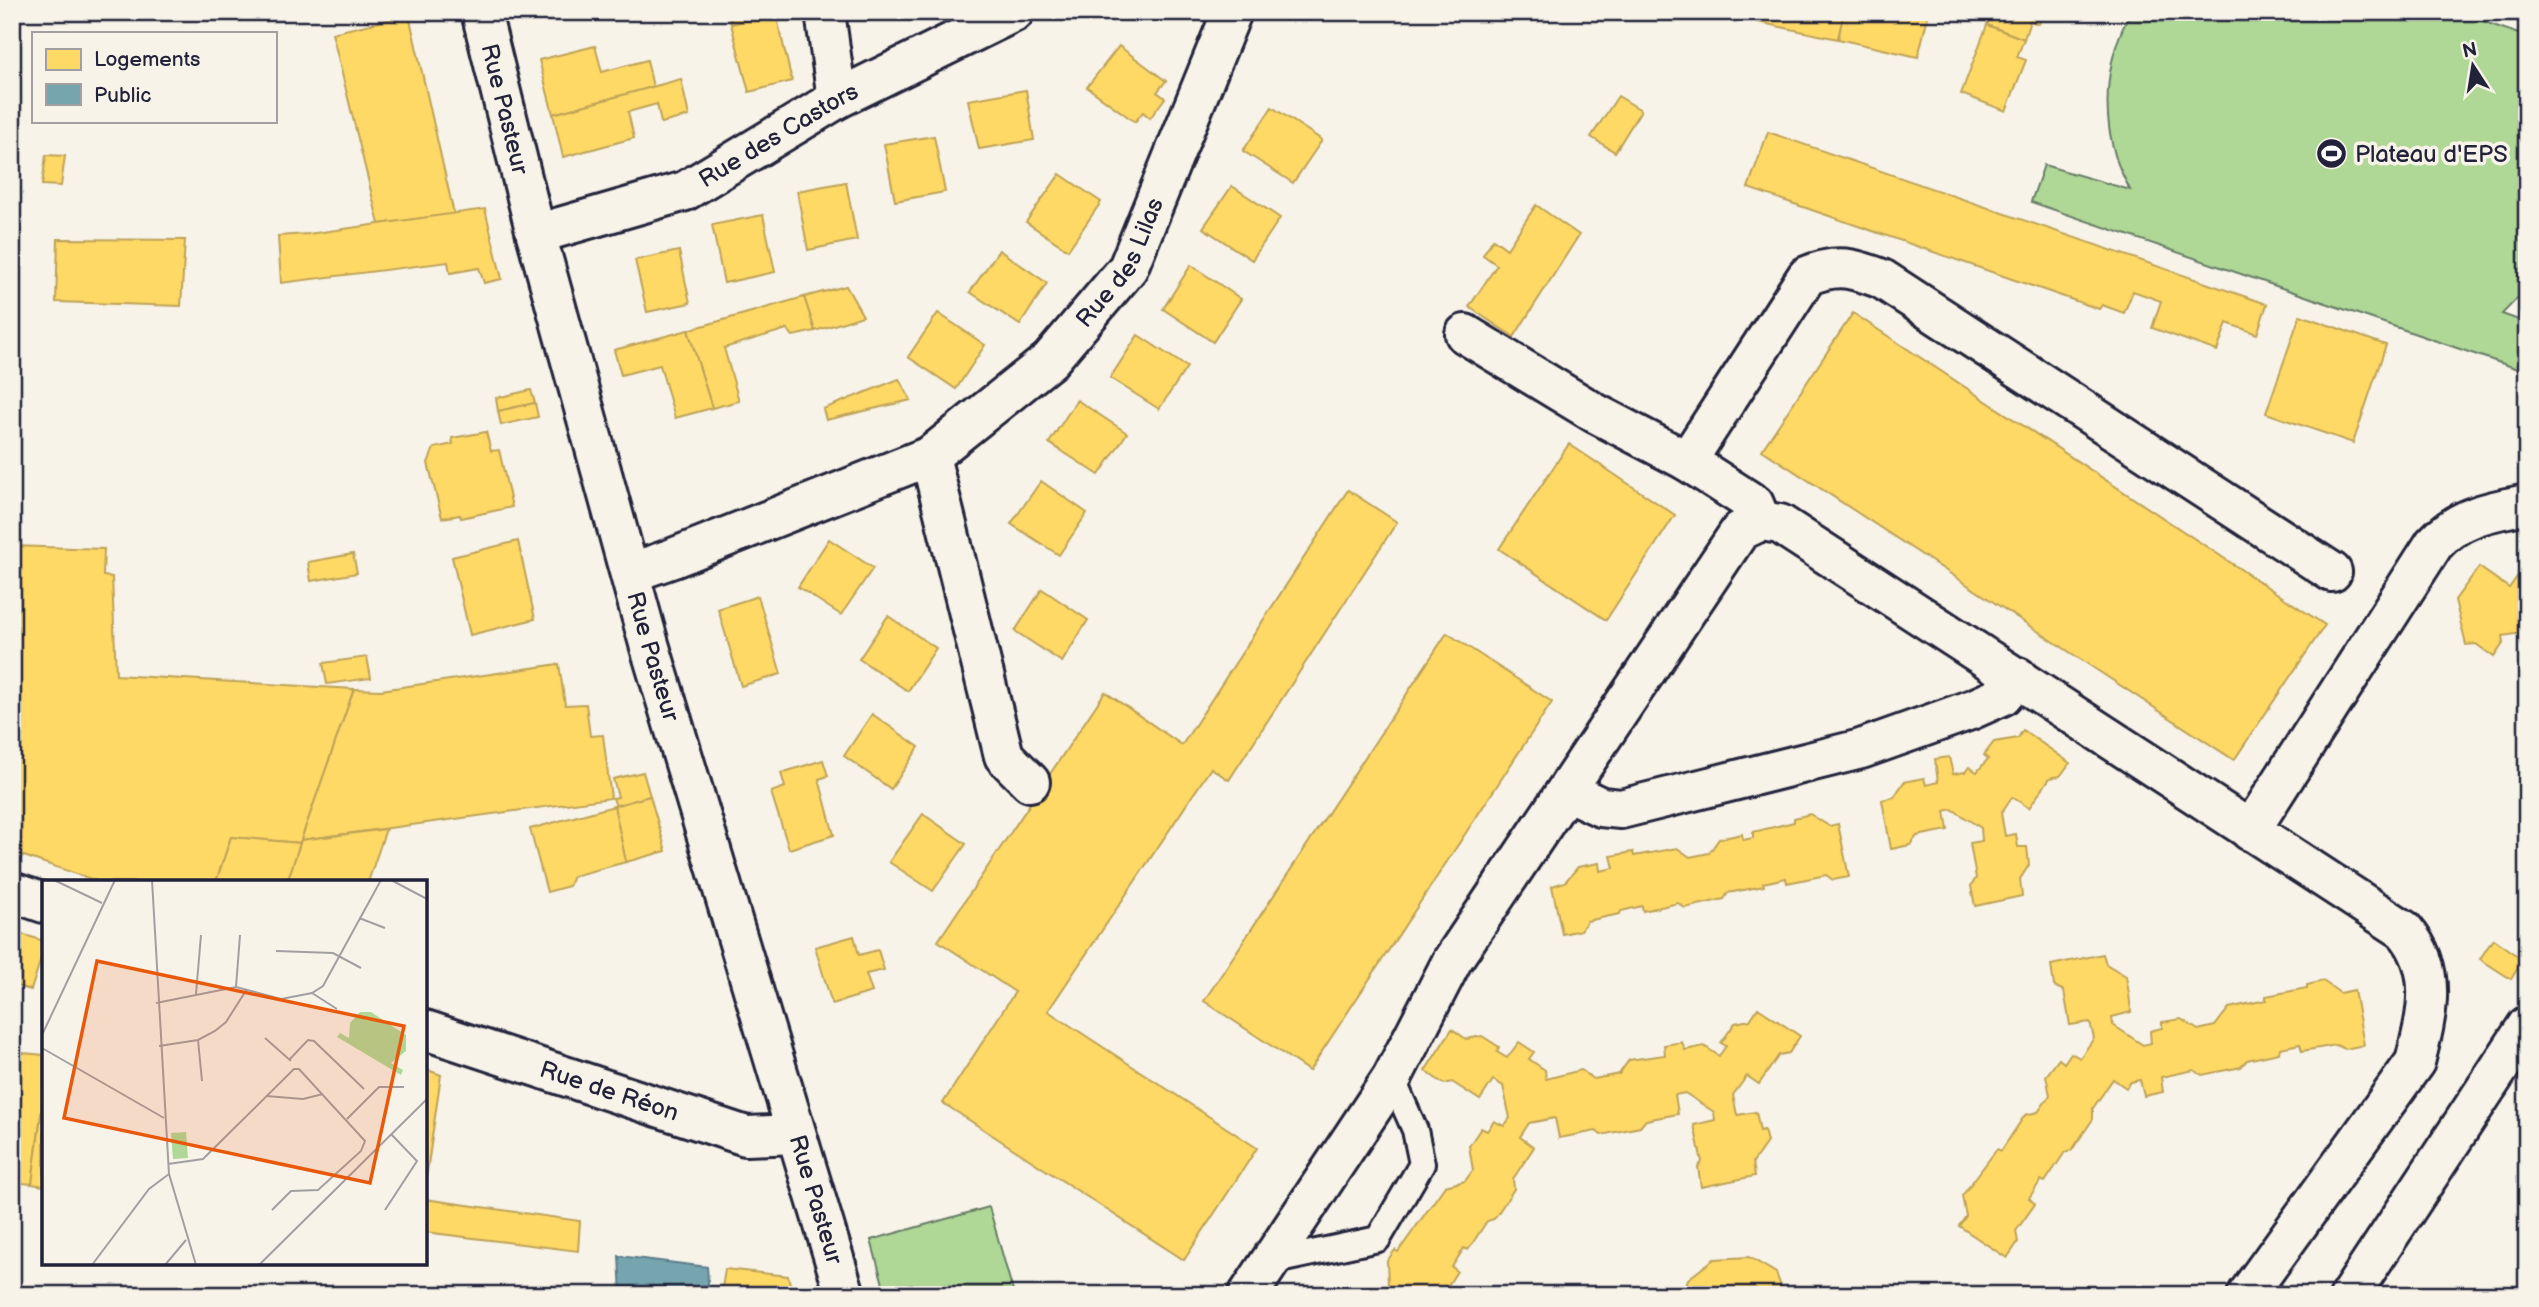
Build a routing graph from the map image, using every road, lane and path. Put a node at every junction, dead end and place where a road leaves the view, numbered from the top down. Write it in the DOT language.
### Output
graph roads {
  1 [pos="481,12"];
  2 [pos="825,12"];
  3 [pos="1014,12"];
  4 [pos="1232,12"];
  5 [pos="837,99"];
  6 [pos="536,234"];
  7 [pos="1465,334"];
  8 [pos="930,456"];
  9 [pos="1688,461"];
  10 [pos="2527,504"];
  11 [pos="1760,522"];
  12 [pos="2332,572"];
  13 [pos="630,573"];
  14 [pos="2018,677"];
  15 [pos="1030,782"];
  16 [pos="1567,791"];
  17 [pos="2250,831"];
  18 [pos="12,892"];
  19 [pos="42,902"];
  20 [pos="2527,1026"];
  21 [pos="427,1031"];
  22 [pos="1392,1078"];
  23 [pos="796,1134"];
  24 [pos="1270,1262"];
  25 [pos="845,1295"];
  26 [pos="1248,1295"];
  27 [pos="2247,1295"];
  28 [pos="2350,1295"];
  1 -- 6 [label="street, Rue Pasteur"];
  2 -- 5 [label="street"];
  3 -- 5 [label="street, Rue des Castors"];
  4 -- 8 [label="street, Rue des Lilas"];
  5 -- 6 [label="street, Rue des Castors"];
  6 -- 13 [label="street, Rue Pasteur"];
  7 -- 9 [label="street"];
  8 -- 13 [label="street, Rue des Lilas"];
  8 -- 15 [label="street"];
  9 -- 11 [label="street"];
  9 -- 12 [label="street"];
  10 -- 17 [label="street"];
  11 -- 14 [label="street"];
  11 -- 16 [label="street"];
  13 -- 23 [label="street, Rue Pasteur"];
  14 -- 16 [label="street"];
  14 -- 17 [label="street"];
  16 -- 22 [label="street"];
  17 -- 27 [label="street"];
  18 -- 19 [label="street"];
  20 -- 28 [label="street"];
  21 -- 23 [label="street, Rue de Réon"];
  22 -- 24 [label="street"];
  22 -- 24 [label="lane"];
  23 -- 25 [label="street, Rue Pasteur"];
  24 -- 26 [label="street"];
}
